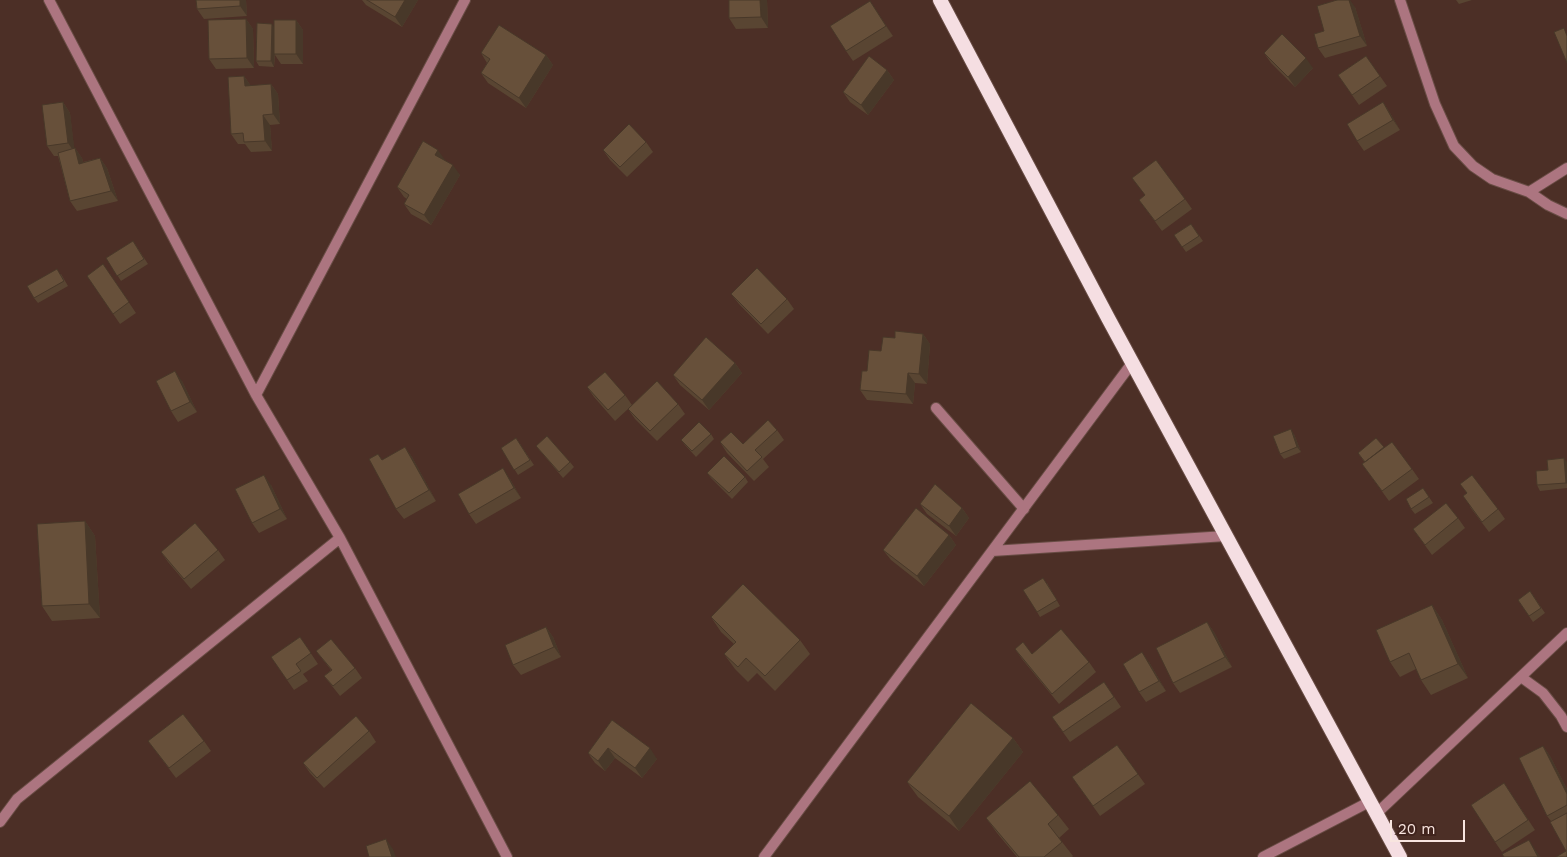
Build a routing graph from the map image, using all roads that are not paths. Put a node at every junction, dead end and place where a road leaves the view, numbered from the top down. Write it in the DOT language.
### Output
graph roads {
  1 [pos="49,0"];
  2 [pos="466,0"];
  3 [pos="940,0"];
  4 [pos="1400,0"];
  5 [pos="1567,168"];
  6 [pos="1529,192"];
  7 [pos="1567,214"];
  8 [pos="1132,363"];
  9 [pos="256,395"];
  10 [pos="936,408"];
  11 [pos="1024,509"];
  12 [pos="1226,536"];
  13 [pos="340,538"];
  14 [pos="992,551"];
  15 [pos="1567,633"];
  16 [pos="1521,677"];
  17 [pos="1567,727"];
  18 [pos="1372,808"];
  19 [pos="0,822"];
  20 [pos="507,857"];
  21 [pos="764,857"];
  22 [pos="1263,857"];
  23 [pos="1400,857"];
  1 -- 9 [label="street"];
  2 -- 9 [label="street"];
  3 -- 8 [label="highway"];
  4 -- 6 [label="street"];
  5 -- 6 [label="street"];
  6 -- 7 [label="street"];
  8 -- 11 [label="street"];
  8 -- 12 [label="highway"];
  9 -- 13 [label="street"];
  10 -- 11 [label="street"];
  11 -- 14 [label="street"];
  12 -- 14 [label="street"];
  12 -- 18 [label="highway"];
  13 -- 19 [label="street"];
  13 -- 20 [label="street"];
  14 -- 21 [label="street"];
  15 -- 16 [label="street"];
  16 -- 17 [label="street"];
  16 -- 18 [label="street"];
  18 -- 22 [label="street"];
  18 -- 23 [label="highway"];
}
